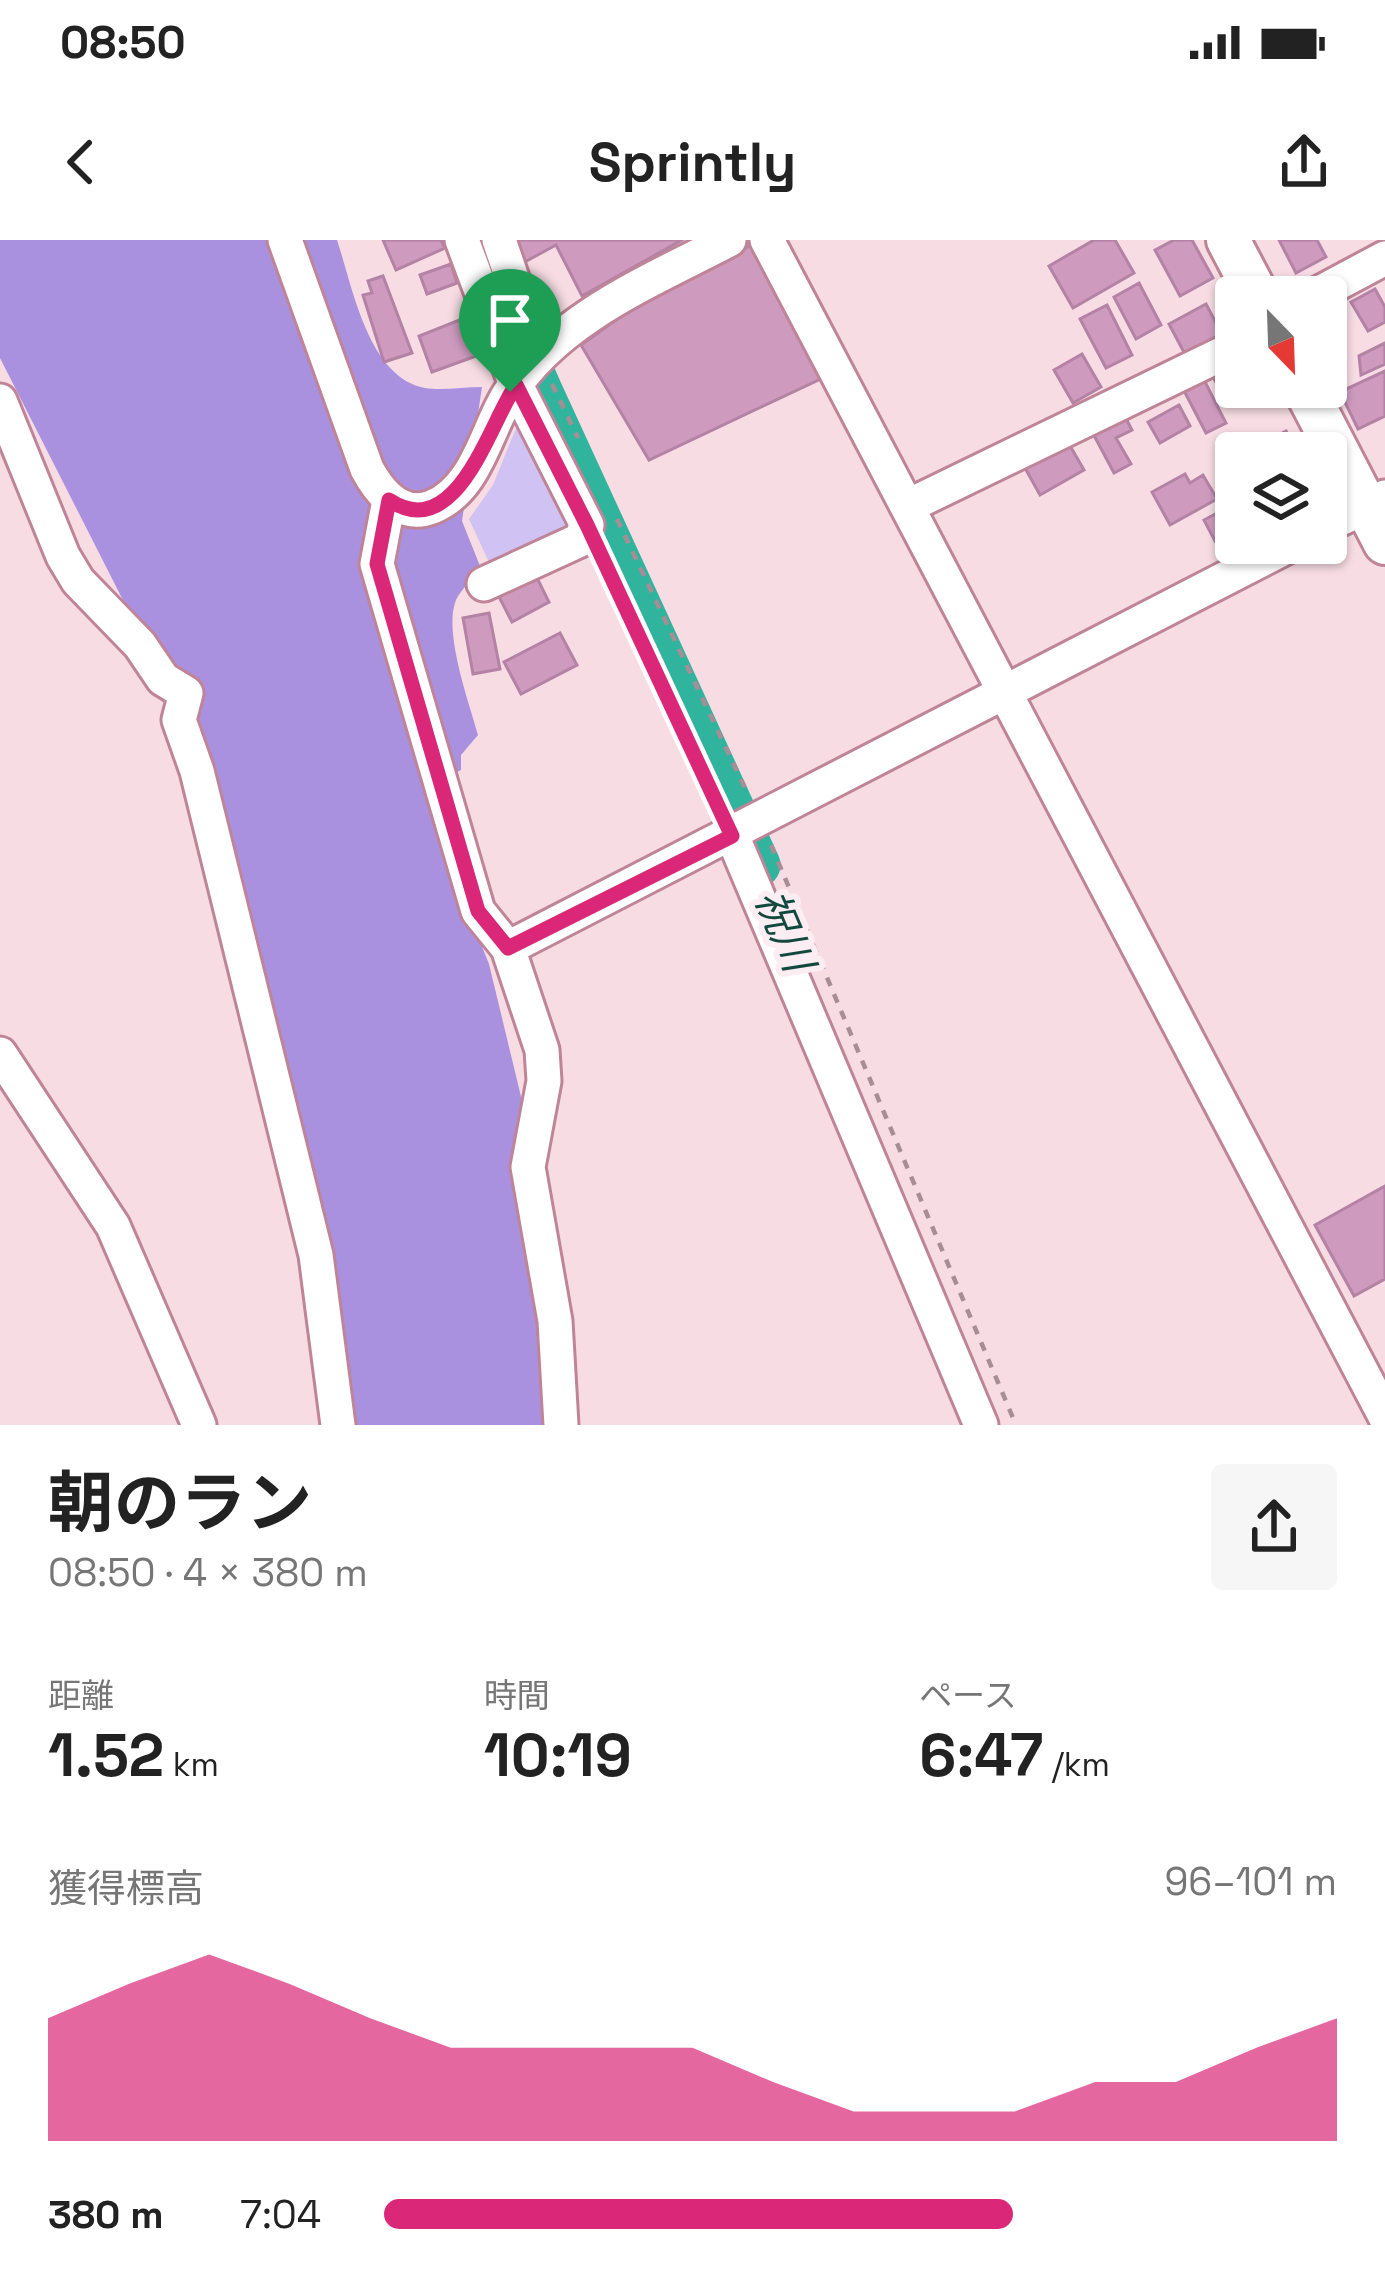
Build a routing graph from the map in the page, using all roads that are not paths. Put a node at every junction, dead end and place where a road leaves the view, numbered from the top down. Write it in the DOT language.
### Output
graph roads {
  1 [pos="285,240"];
  2 [pos="462,240"];
  3 [pos="499,240"];
  4 [pos="728,240"];
  5 [pos="767,240"];
  6 [pos="1228,240"];
  7 [pos="1385,258"];
  8 [pos="1247,276"];
  9 [pos="1347,278"];
  10 [pos="1215,357"];
  11 [pos="529,369"];
  12 [pos="0,400"];
  13 [pos="1316,408"];
  14 [pos="389,500"];
  15 [pos="908,506"];
  16 [pos="1378,515"];
  17 [pos="1347,522"];
  18 [pos="1254,564"];
  19 [pos="484,584"];
  20 [pos="1007,693"];
  21 [pos="742,831"];
  22 [pos="508,948"];
  23 [pos="0,1054"];
  24 [pos="1385,1416"];
  25 [pos="200,1425"];
  26 [pos="338,1425"];
  27 [pos="561,1425"];
  28 [pos="981,1425"];
  1 -- 14 [label="street"];
  2 -- 11 [label="street"];
  3 -- 11 [label="street"];
  4 -- 11 [label="street"];
  5 -- 15 [label="street"];
  6 -- 8 [label="main road"];
  7 -- 9 [label="street"];
  10 -- 15 [label="street"];
  11 -- 14 [label="street"];
  11 -- 19 [label="street"];
  12 -- 26 [label="street"];
  13 -- 16 [label="main road"];
  14 -- 22 [label="street"];
  15 -- 20 [label="street"];
  16 -- 17 [label="street"];
  18 -- 20 [label="street"];
  20 -- 21 [label="street"];
  20 -- 24 [label="street"];
  21 -- 22 [label="street"];
  21 -- 28 [label="street"];
  22 -- 27 [label="street"];
  23 -- 25 [label="street"];
}
